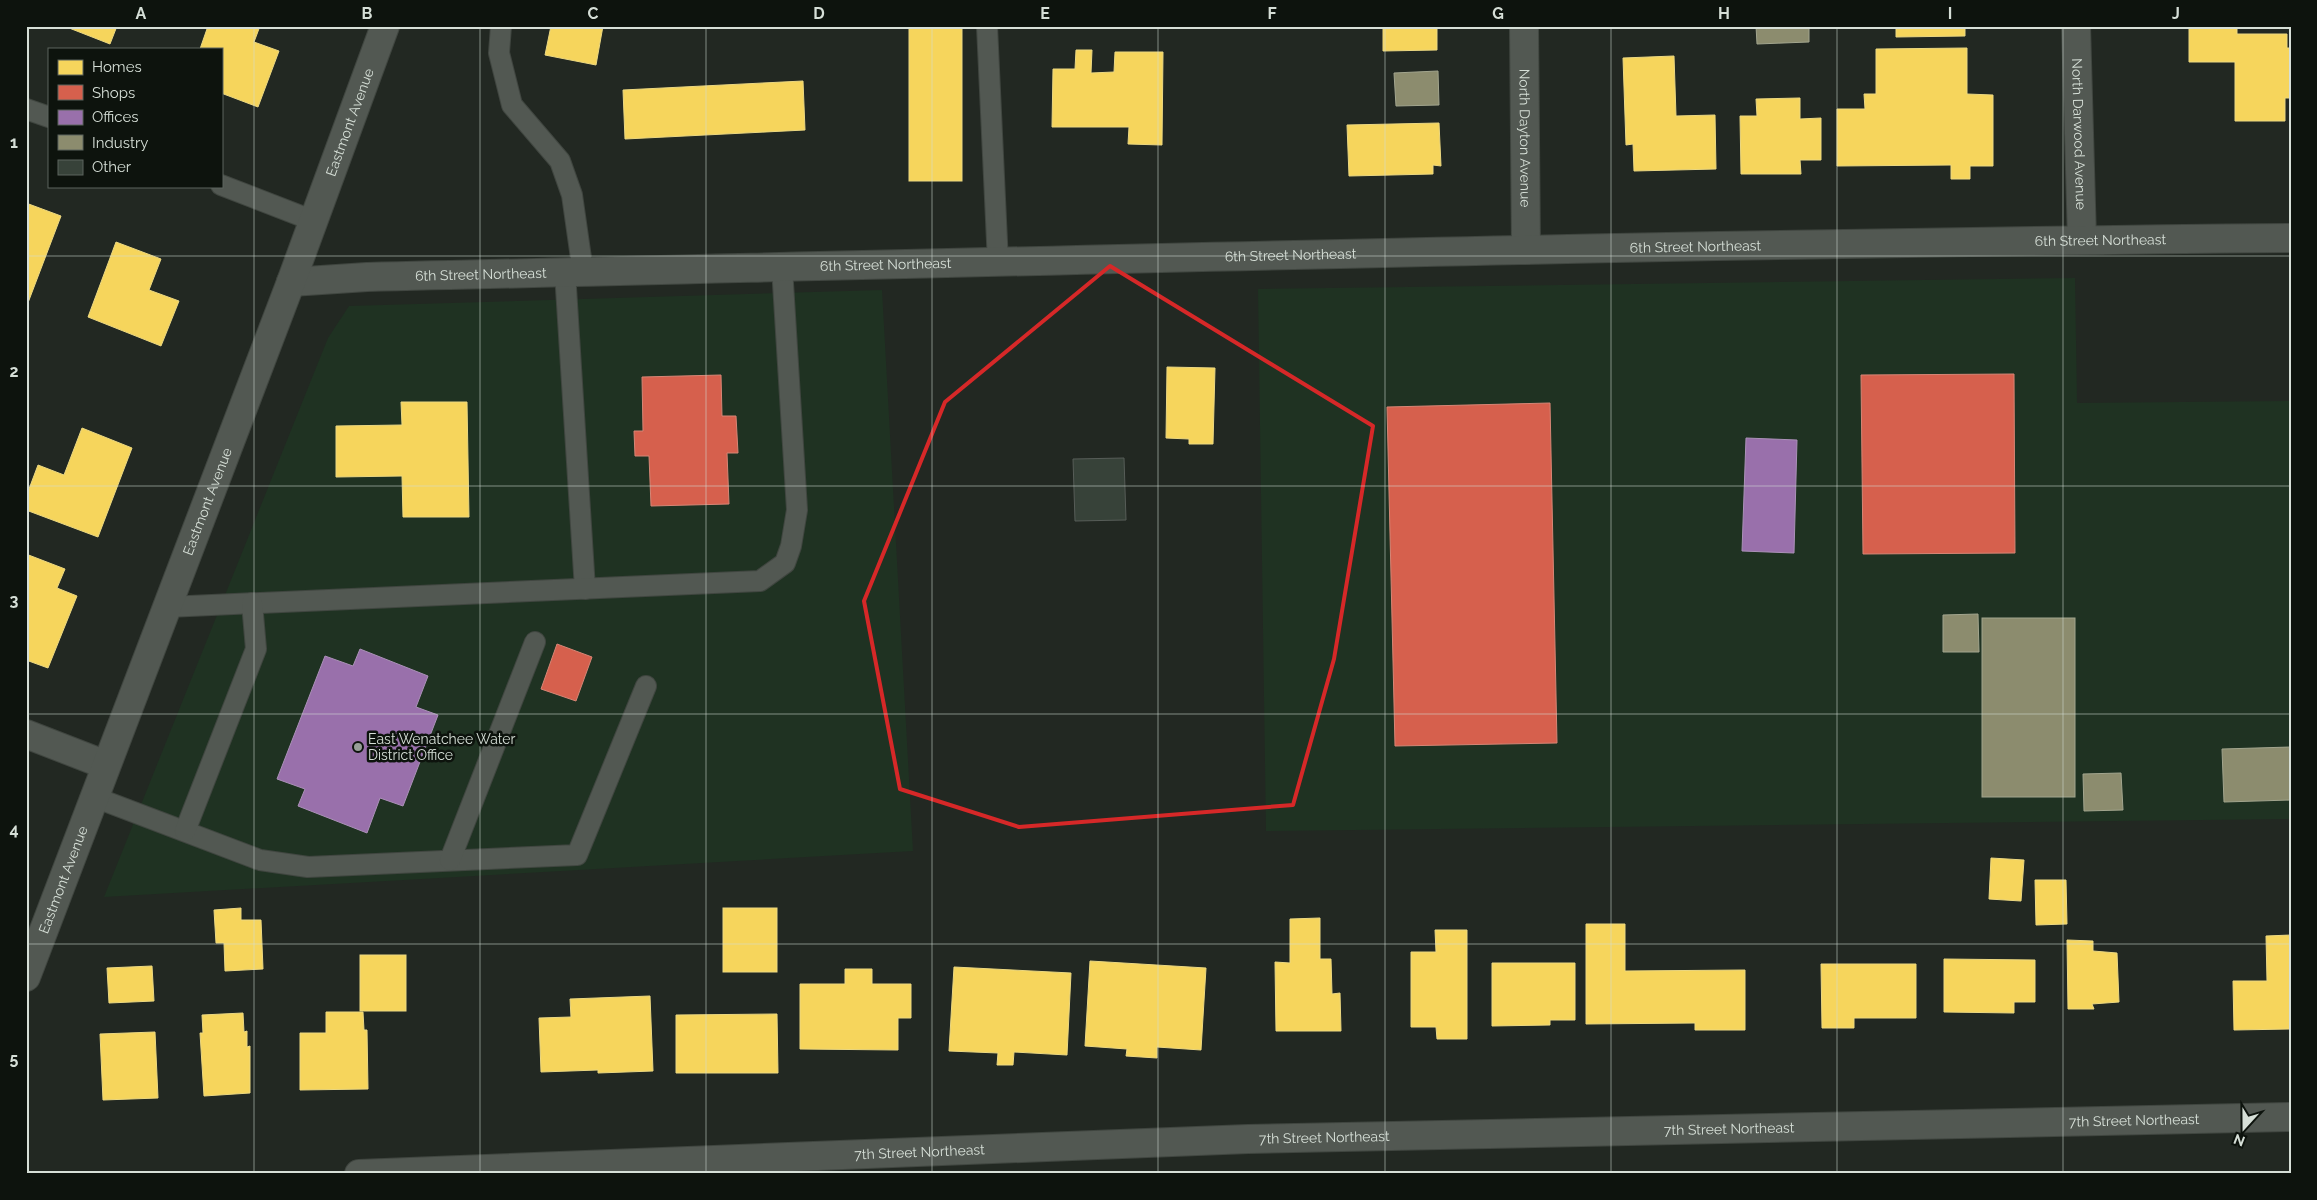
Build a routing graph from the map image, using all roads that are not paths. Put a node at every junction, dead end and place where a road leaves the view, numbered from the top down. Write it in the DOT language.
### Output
graph roads {
  1 [pos="385,26"];
  2 [pos="501,26"];
  3 [pos="987,26"];
  4 [pos="1524,26"];
  5 [pos="2076,26"];
  6 [pos="26,109"];
  7 [pos="48,117"];
  8 [pos="222,185"];
  9 [pos="314,221"];
  10 [pos="2291,238"];
  11 [pos="2082,240"];
  12 [pos="1526,250"];
  13 [pos="998,263"];
  14 [pos="782,268"];
  15 [pos="574,272"];
  16 [pos="291,282"];
  17 [pos="585,589"];
  18 [pos="252,603"];
  19 [pos="167,607"];
  20 [pos="535,642"];
  21 [pos="646,686"];
  22 [pos="26,734"];
  23 [pos="106,765"];
  24 [pos="94,797"];
  25 [pos="185,831"];
  26 [pos="450,860"];
  27 [pos="26,977"];
  28 [pos="2291,1117"];
  29 [pos="359,1174"];
  1 -- 9 [label="street, Eastmont Avenue"];
  2 -- 15 [label="lane"];
  3 -- 13 [label="lane"];
  4 -- 12 [label="street, North Dayton Avenue"];
  5 -- 11 [label="street, North Darwood Avenue"];
  6 -- 7 [label="lane"];
  8 -- 9 [label="lane"];
  9 -- 16 [label="street, Eastmont Avenue"];
  10 -- 11 [label="street, 6th Street Northeast"];
  11 -- 12 [label="street, 6th Street Northeast"];
  12 -- 13 [label="street, 6th Street Northeast"];
  13 -- 14 [label="street, 6th Street Northeast"];
  14 -- 15 [label="street, 6th Street Northeast"];
  14 -- 17 [label="lane"];
  15 -- 16 [label="street, 6th Street Northeast"];
  15 -- 17 [label="lane"];
  16 -- 19 [label="street, Eastmont Avenue"];
  17 -- 18 [label="lane"];
  18 -- 19 [label="lane"];
  18 -- 25 [label="lane"];
  19 -- 23 [label="street, Eastmont Avenue"];
  20 -- 26 [label="lane"];
  21 -- 26 [label="lane"];
  22 -- 23 [label="street"];
  23 -- 24 [label="street, Eastmont Avenue"];
  24 -- 25 [label="lane"];
  24 -- 27 [label="street, Eastmont Avenue"];
  25 -- 26 [label="lane"];
  28 -- 29 [label="street, 7th Street Northeast"];
}
